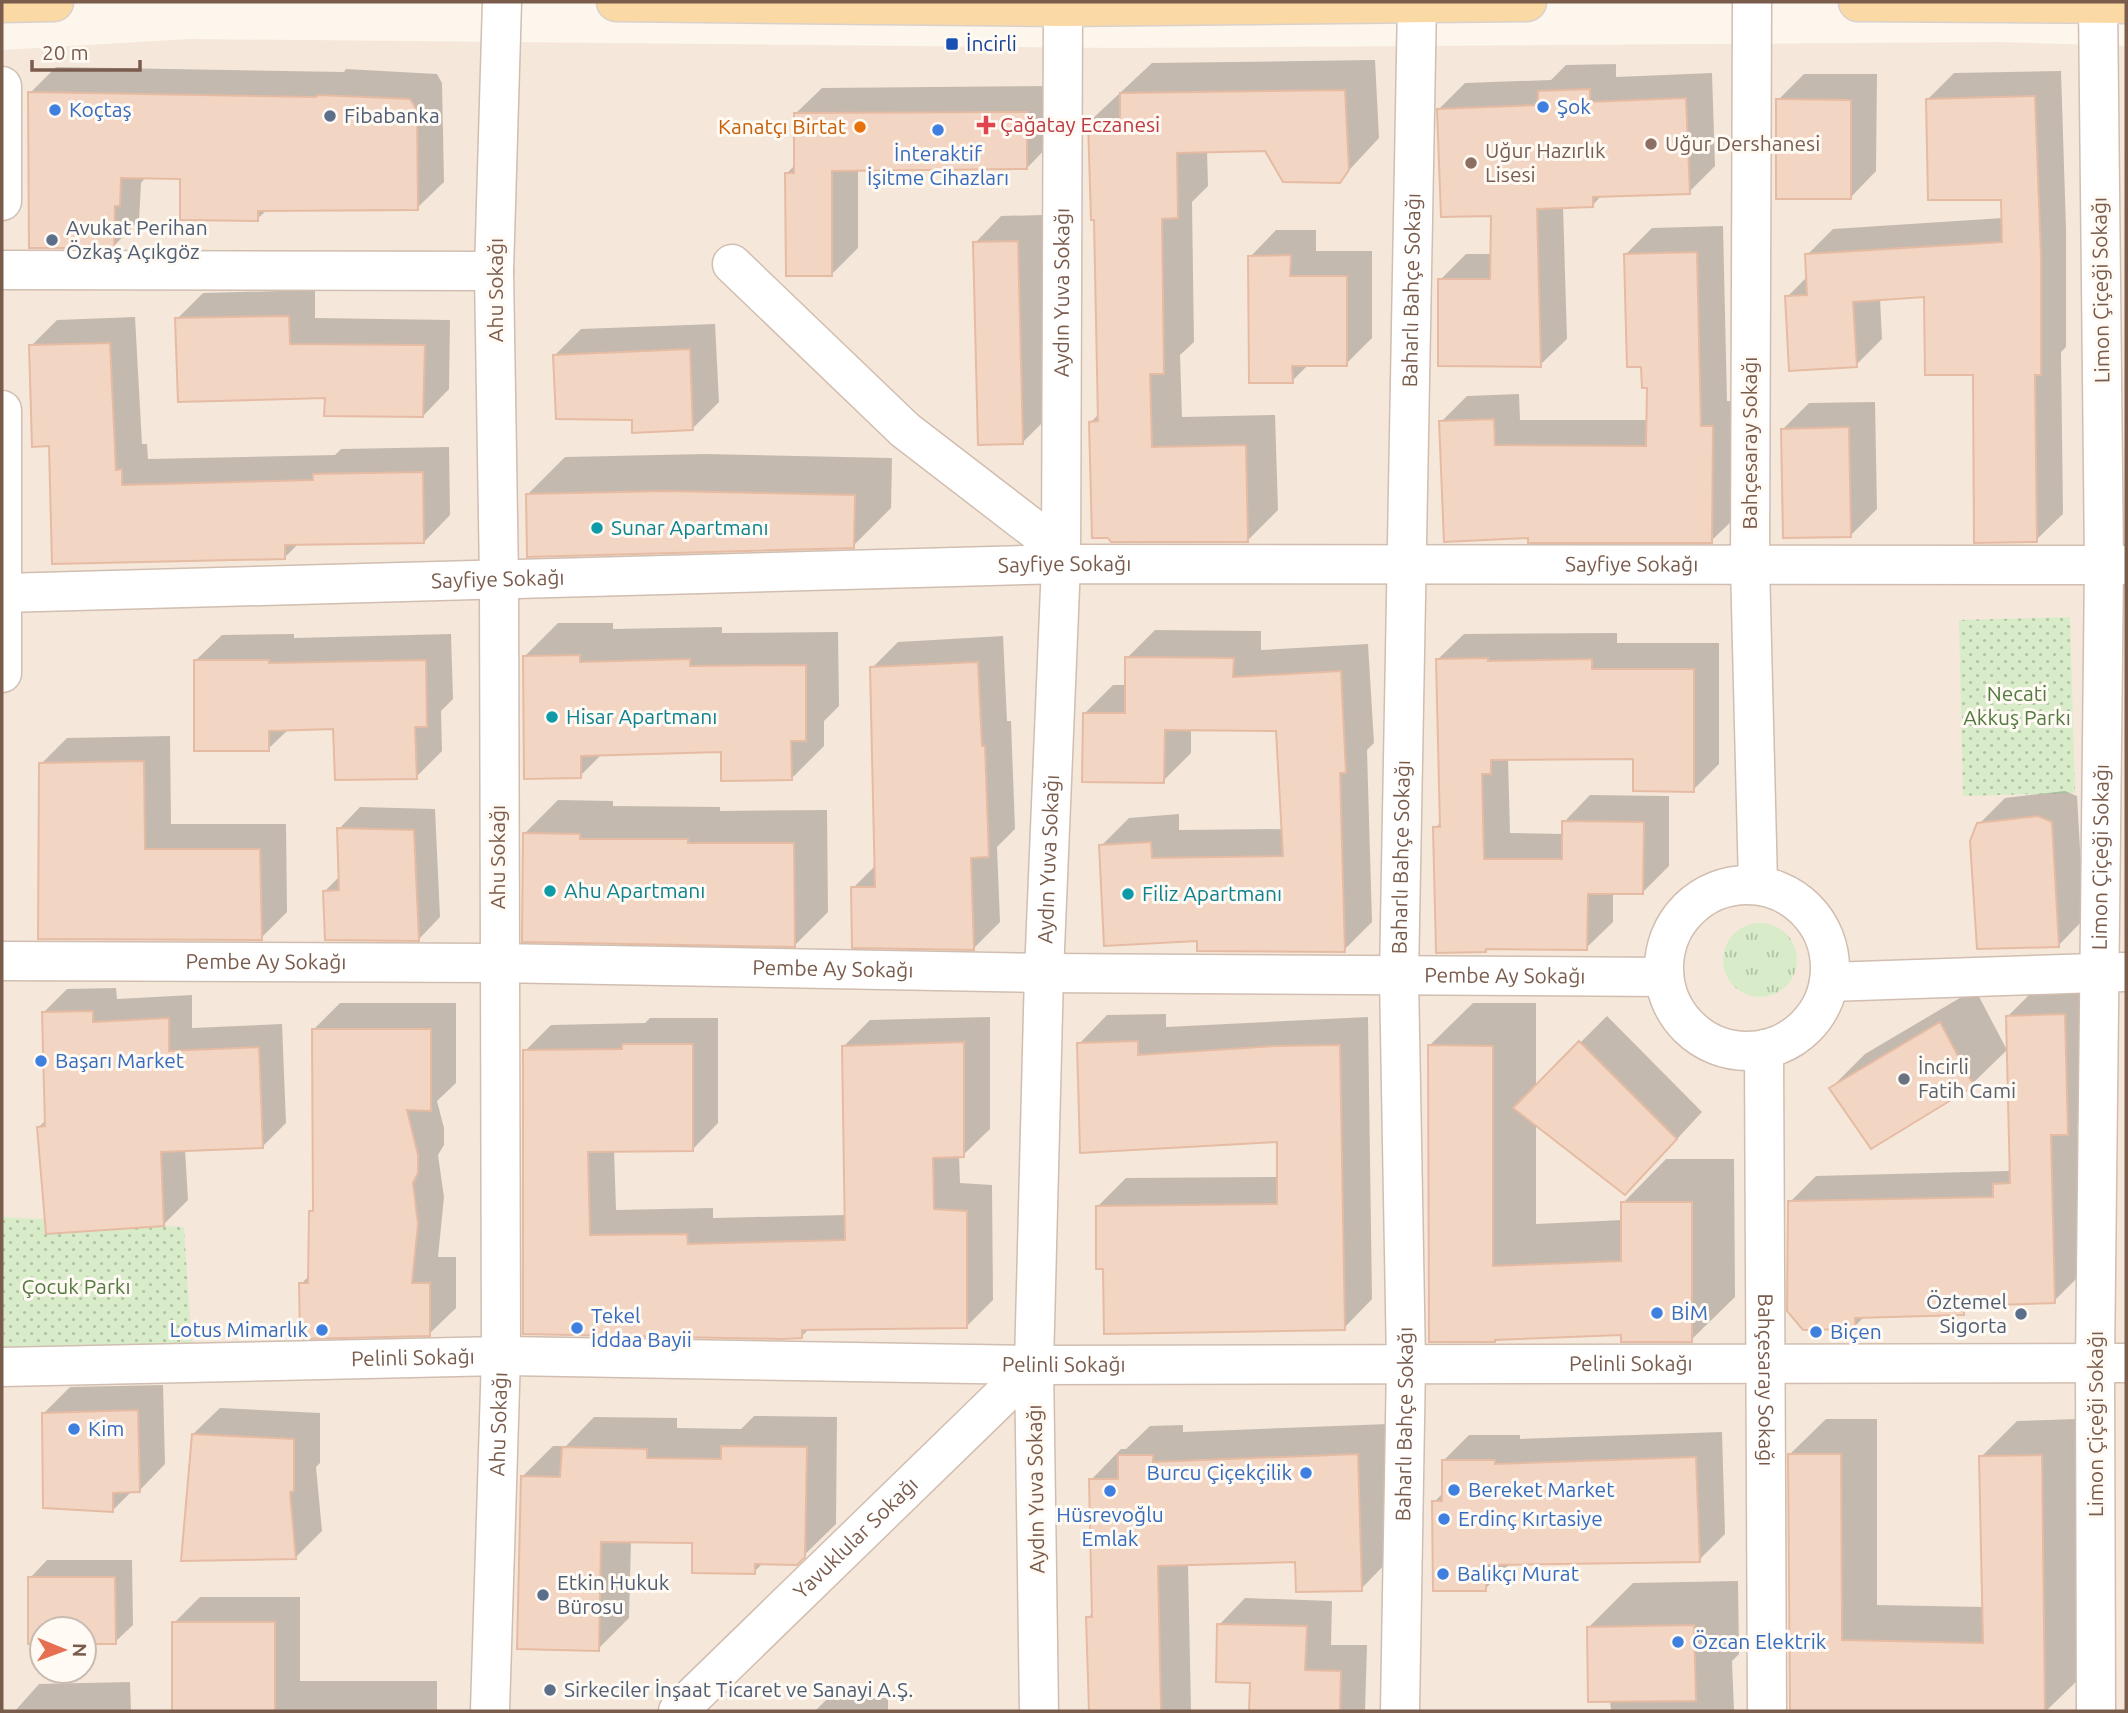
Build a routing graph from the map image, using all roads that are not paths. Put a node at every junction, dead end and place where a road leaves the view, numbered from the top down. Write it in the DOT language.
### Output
graph roads {
  1 [pos="54,2"];
  2 [pos="502,2"];
  3 [pos="616,2"];
  4 [pos="1417,2"];
  5 [pos="1527,2"];
  6 [pos="1752,2"];
  7 [pos="1858,2"];
  8 [pos="2,3"];
  9 [pos="2112,4"];
  10 [pos="1063,7"];
  11 [pos="2,86"];
  12 [pos="2,201"];
  13 [pos="732,264"];
  14 [pos="2,270"];
  15 [pos="494,271"];
  16 [pos="2,411"];
  17 [pos="1061,557"];
  18 [pos="1750,565"];
  19 [pos="2115,565"];
  20 [pos="1408,566"];
  21 [pos="499,579"];
  22 [pos="3,593"];
  23 [pos="2,673"];
  24 [pos="1758,884"];
  25 [pos="2,961"];
  26 [pos="498,963"];
  27 [pos="2114,972"];
  28 [pos="1044,973"];
  29 [pos="1399,977"];
  30 [pos="1664,977"];
  31 [pos="1829,982"];
  32 [pos="1765,1049"];
  33 [pos="501,1356"];
  34 [pos="1765,1362"];
  35 [pos="1406,1363"];
  36 [pos="2111,1363"];
  37 [pos="1034,1365"];
  38 [pos="2,1367"];
  39 [pos="490,1711"];
  40 [pos="678,1711"];
  41 [pos="1039,1711"];
  42 [pos="1400,1711"];
  43 [pos="1767,1711"];
  44 [pos="2096,1711"];
  1 -- 8 [label="main road"];
  2 -- 15 [label="street, Ahu Sokağı"];
  3 -- 10 [label="main road"];
  4 -- 5 [label="main road"];
  4 -- 10 [label="main road"];
  4 -- 20 [label="street, Baharlı Bahçe Sokağı"];
  6 -- 18 [label="street, Bahçesaray Sokağı"];
  7 -- 9 [label="main road"];
  9 -- 19 [label="street, Limon Çiçeği Sokağı"];
  10 -- 17 [label="street, Aydın Yuva Sokağı"];
  11 -- 12 [label="street"];
  13 -- 17 [label="street"];
  14 -- 15 [label="street"];
  15 -- 21 [label="street, Ahu Sokağı"];
  16 -- 22 [label="street"];
  17 -- 20 [label="street, Sayfiye Sokağı"];
  17 -- 21 [label="street, Sayfiye Sokağı"];
  17 -- 28 [label="street, Aydın Yuva Sokağı"];
  18 -- 19 [label="street, Sayfiye Sokağı"];
  18 -- 20 [label="street, Sayfiye Sokağı"];
  18 -- 24 [label="street, Bahçesaray Sokağı"];
  19 -- 27 [label="street, Limon Çiçeği Sokağı"];
  20 -- 29 [label="street, Baharlı Bahçe Sokağı"];
  21 -- 22 [label="street, Sayfiye Sokağı"];
  21 -- 26 [label="street, Ahu Sokağı"];
  22 -- 23 [label="street"];
  24 -- 30 [label="street"];
  24 -- 31 [label="street"];
  25 -- 26 [label="street, Pembe Ay Sokağı"];
  26 -- 28 [label="street, Pembe Ay Sokağı"];
  26 -- 33 [label="street, Ahu Sokağı"];
  27 -- 31 [label="street"];
  27 -- 36 [label="street, Limon Çiçeği Sokağı"];
  28 -- 29 [label="street, Pembe Ay Sokağı"];
  28 -- 37 [label="street, Aydın Yuva Sokağı"];
  29 -- 30 [label="street, Pembe Ay Sokağı"];
  29 -- 35 [label="street, Baharlı Bahçe Sokağı"];
  30 -- 32 [label="street"];
  31 -- 32 [label="street"];
  32 -- 34 [label="street, Bahçesaray Sokağı"];
  33 -- 37 [label="street, Pelinli Sokağı"];
  33 -- 38 [label="street, Pelinli Sokağı"];
  33 -- 39 [label="street, Ahu Sokağı"];
  34 -- 35 [label="street, Pelinli Sokağı"];
  34 -- 36 [label="street, Pelinli Sokağı"];
  34 -- 43 [label="street, Bahçesaray Sokağı"];
  35 -- 37 [label="street, Pelinli Sokağı"];
  35 -- 42 [label="street, Baharlı Bahçe Sokağı"];
  36 -- 44 [label="street, Limon Çiçeği Sokağı"];
  37 -- 40 [label="street, Yavuklular Sokağı"];
  37 -- 41 [label="street, Aydın Yuva Sokağı"];
}
